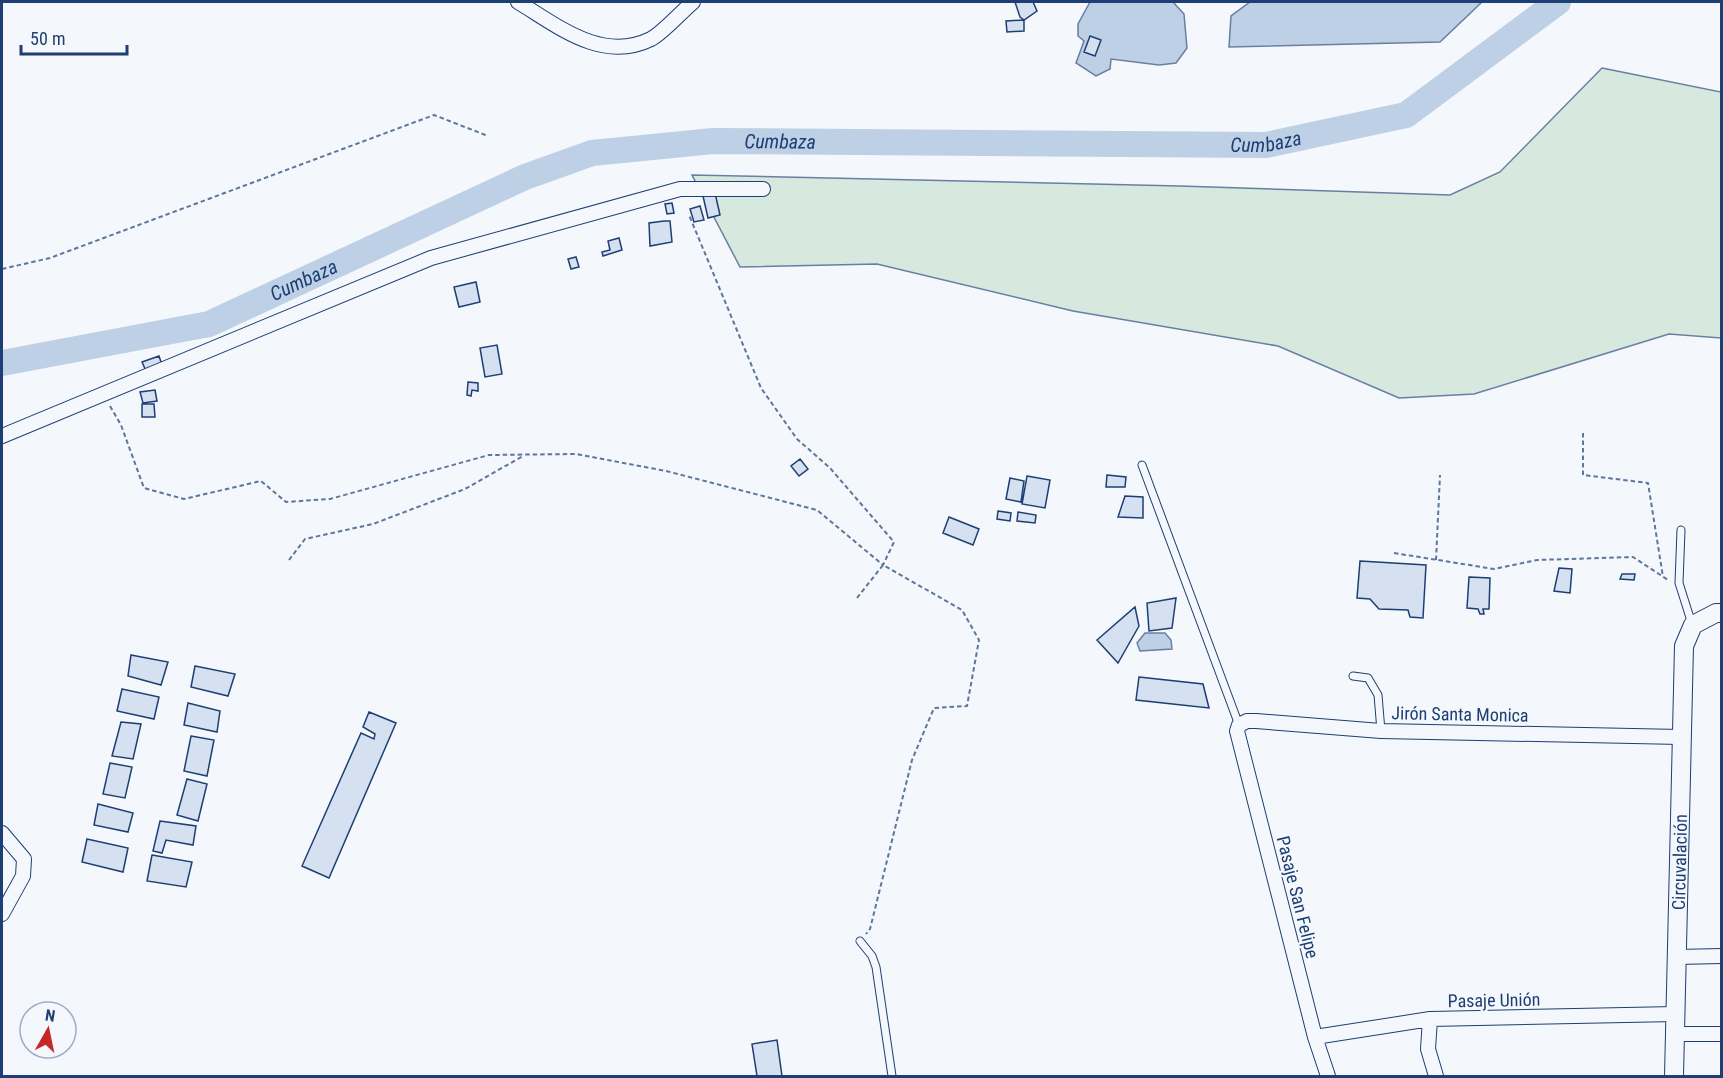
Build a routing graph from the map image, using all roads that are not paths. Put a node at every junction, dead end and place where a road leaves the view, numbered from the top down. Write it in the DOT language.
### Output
graph roads {
  1 [pos="518,2"];
  2 [pos="693,2"];
  3 [pos="764,189"];
  4 [pos="2,436"];
  5 [pos="1142,465"];
  6 [pos="1681,530"];
  7 [pos="1722,613"];
  8 [pos="1693,625"];
  9 [pos="1353,676"];
  10 [pos="1239,725"];
  11 [pos="1381,731"];
  12 [pos="1682,737"];
  13 [pos="2,832"];
  14 [pos="2,914"];
  15 [pos="860,942"];
  16 [pos="1722,956"];
  17 [pos="1676,957"];
  18 [pos="1676,1014"];
  19 [pos="1430,1019"];
  20 [pos="1675,1034"];
  21 [pos="1722,1034"];
  22 [pos="1315,1037"];
  23 [pos="892,1077"];
  24 [pos="1328,1077"];
  25 [pos="1436,1077"];
  26 [pos="1674,1077"];
  1 -- 2 [label="street"];
  3 -- 4 [label="street"];
  5 -- 10 [label="lane"];
  6 -- 8 [label="lane"];
  7 -- 8 [label="main road"];
  8 -- 12 [label="main road, Circuvalación"];
  9 -- 11 [label="lane"];
  10 -- 11 [label="street, Jirón Santa Monica"];
  10 -- 22 [label="street, Pasaje San Felipe"];
  11 -- 12 [label="street, Jirón Santa Monica"];
  12 -- 17 [label="main road, Circuvalación"];
  13 -- 14 [label="street"];
  15 -- 23 [label="lane"];
  16 -- 17 [label="street"];
  17 -- 18 [label="main road, Circuvalación"];
  18 -- 19 [label="street, Pasaje Unión"];
  18 -- 20 [label="main road, Circuvalación"];
  19 -- 22 [label="street, Pasaje Unión"];
  19 -- 25 [label="street"];
  20 -- 21 [label="street"];
  20 -- 26 [label="main road, Circuvalación"];
  22 -- 24 [label="street, Pasaje San Felipe"];
}
